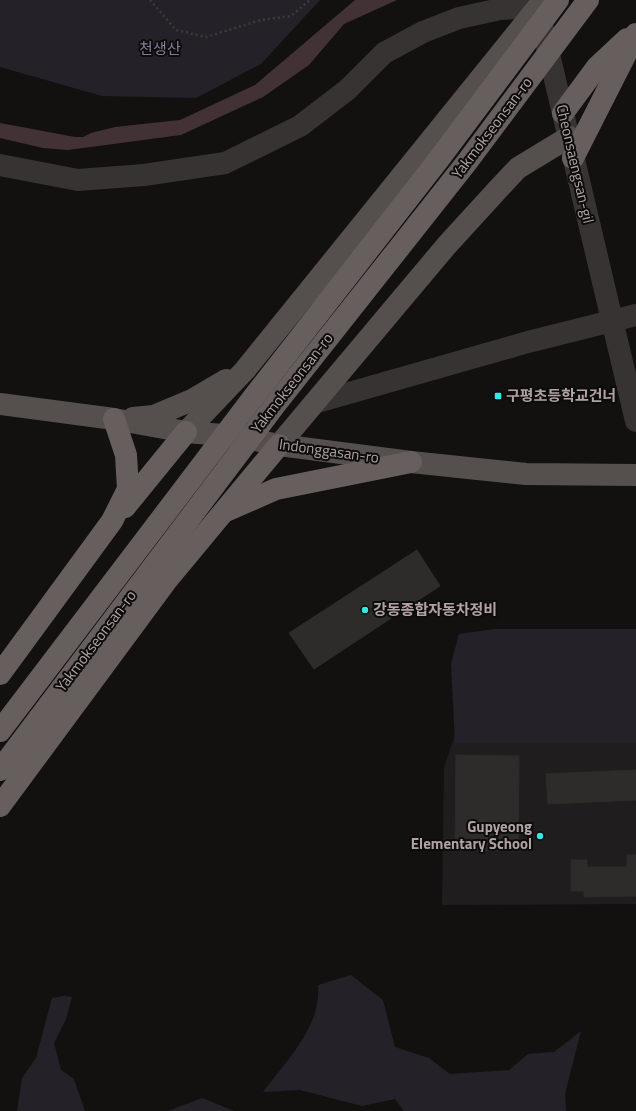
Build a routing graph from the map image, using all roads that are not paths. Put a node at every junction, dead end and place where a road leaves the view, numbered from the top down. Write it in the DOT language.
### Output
graph roads {
  1 [pos="588,0"];
  2 [pos="544,2"];
  3 [pos="636,29"];
  4 [pos="636,34"];
  5 [pos="563,113"];
  6 [pos="569,137"];
  7 [pos="574,158"];
  8 [pos="0,165"];
  9 [pos="636,315"];
  10 [pos="612,321"];
  11 [pos="245,370"];
  12 [pos="314,403"];
  13 [pos="0,404"];
  14 [pos="114,419"];
  15 [pos="636,421"];
  16 [pos="186,432"];
  17 [pos="279,445"];
  18 [pos="411,462"];
  19 [pos="636,475"];
  20 [pos="221,513"];
  21 [pos="112,521"];
  22 [pos="0,674"];
  23 [pos="0,731"];
  24 [pos="0,770"];
  25 [pos="0,806"];
  1 -- 24 [label="highway, Yakmokseonsan-ro, bridge"];
  2 -- 5 [label="street, Cheonsaengsan-gil"];
  2 -- 8 [label="street"];
  2 -- 11 [label="main road"];
  2 -- 23 [label="highway, Yakmokseonsan-ro, bridge"];
  3 -- 5 [label="highway"];
  4 -- 7 [label="highway"];
  5 -- 6 [label="street, Cheonsaengsan-gil"];
  6 -- 7 [label="street, Cheonsaengsan-gil"];
  6 -- 12 [label="main road"];
  7 -- 10 [label="street, Cheonsaengsan-gil"];
  9 -- 10 [label="street"];
  10 -- 12 [label="street"];
  10 -- 15 [label="street, Cheonsaengsan-gil"];
  11 -- 14 [label="main road"];
  11 -- 16 [label="main road"];
  12 -- 17 [label="main road"];
  13 -- 14 [label="main road, Indonggasan-ro"];
  14 -- 16 [label="main road, Indonggasan-ro"];
  14 -- 21 [label="highway"];
  16 -- 17 [label="main road, Indonggasan-ro"];
  16 -- 21 [label="highway"];
  17 -- 18 [label="main road, Indonggasan-ro"];
  17 -- 20 [label="highway"];
  18 -- 19 [label="main road, Indonggasan-ro"];
  18 -- 20 [label="highway"];
  20 -- 25 [label="highway"];
  21 -- 22 [label="highway"];
}
